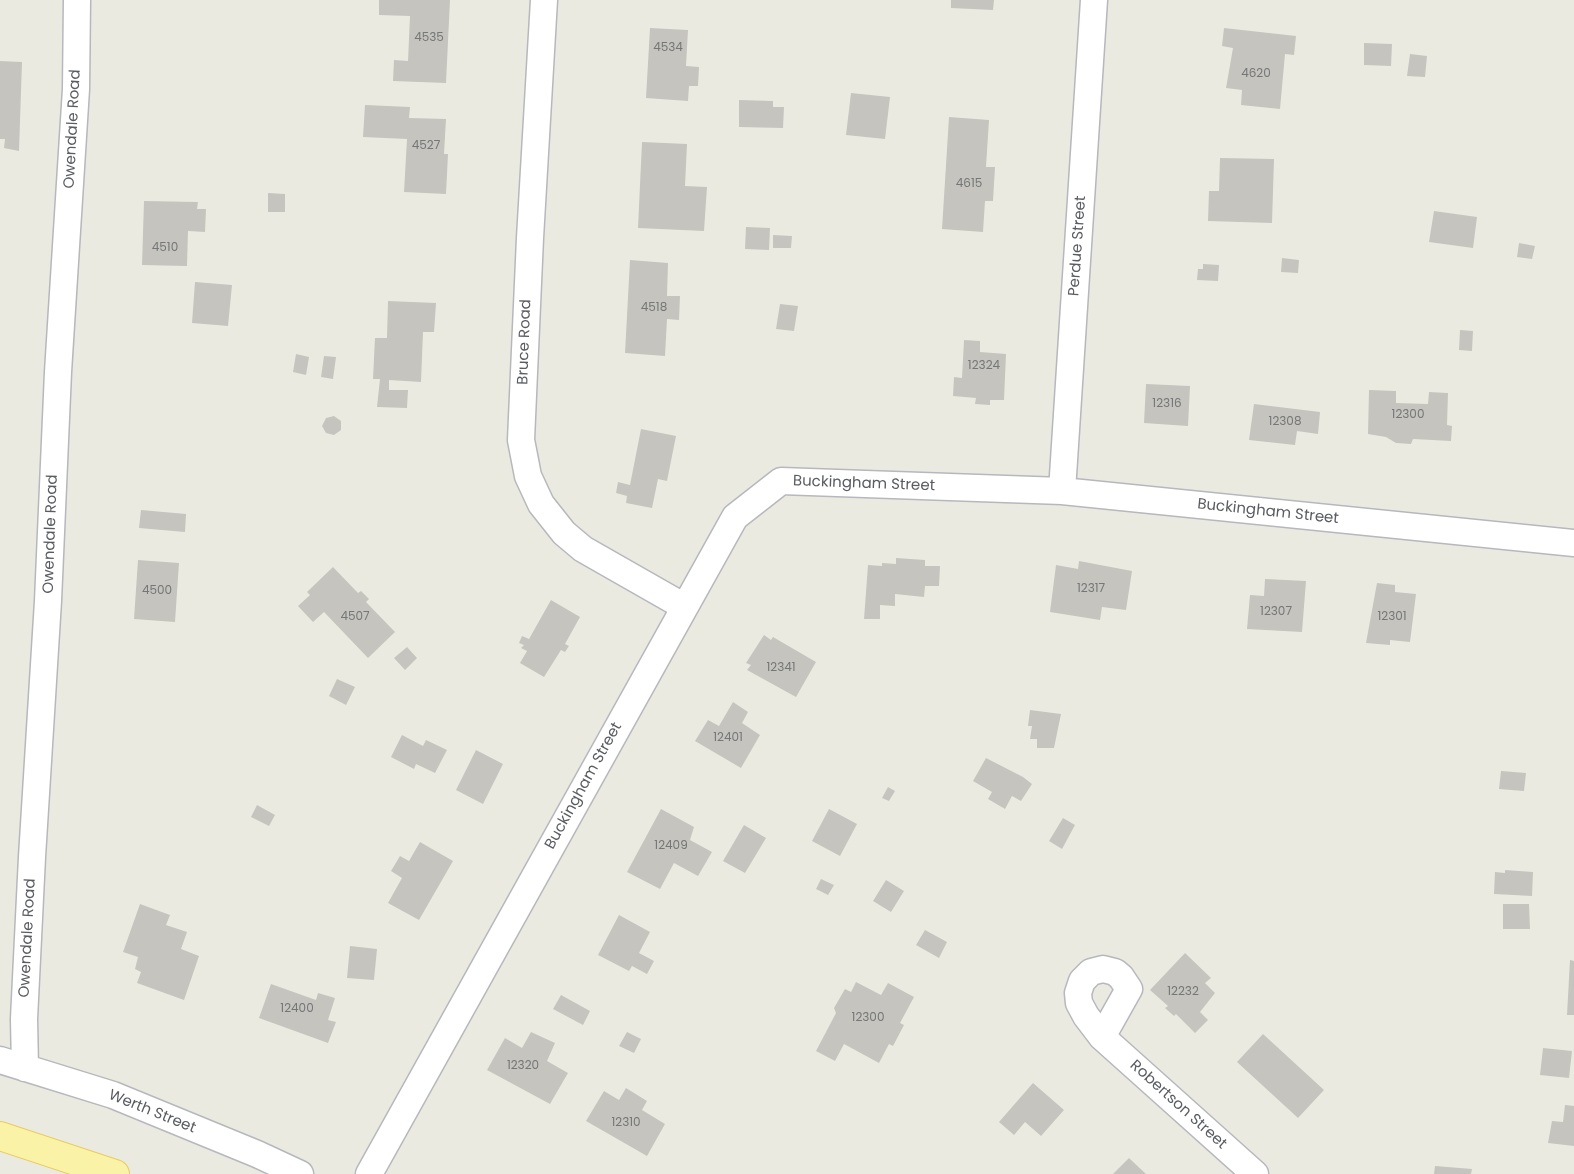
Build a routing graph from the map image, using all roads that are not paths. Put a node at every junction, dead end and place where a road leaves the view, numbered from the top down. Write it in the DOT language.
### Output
graph roads {
  1 [pos="77,0"];
  2 [pos="544,0"];
  3 [pos="1094,0"];
  4 [pos="1062,491"];
  5 [pos="1574,543"];
  6 [pos="683,606"];
  7 [pos="1102,1037"];
  8 [pos="0,1060"];
  9 [pos="25,1068"];
  10 [pos="0,1136"];
  11 [pos="115,1174"];
  12 [pos="300,1174"];
  13 [pos="370,1174"];
  14 [pos="1255,1174"];
  1 -- 9 [label="street, Owendale Road"];
  2 -- 6 [label="street, Bruce Road"];
  3 -- 4 [label="street, Perdue Street"];
  4 -- 5 [label="street, Buckingham Street"];
  4 -- 6 [label="street, Buckingham Street"];
  6 -- 13 [label="street, Buckingham Street"];
  7 -- 14 [label="street, Robertson Street"];
  8 -- 9 [label="street, Werth Street"];
  9 -- 12 [label="street, Werth Street"];
  10 -- 11 [label="main road"];
}
